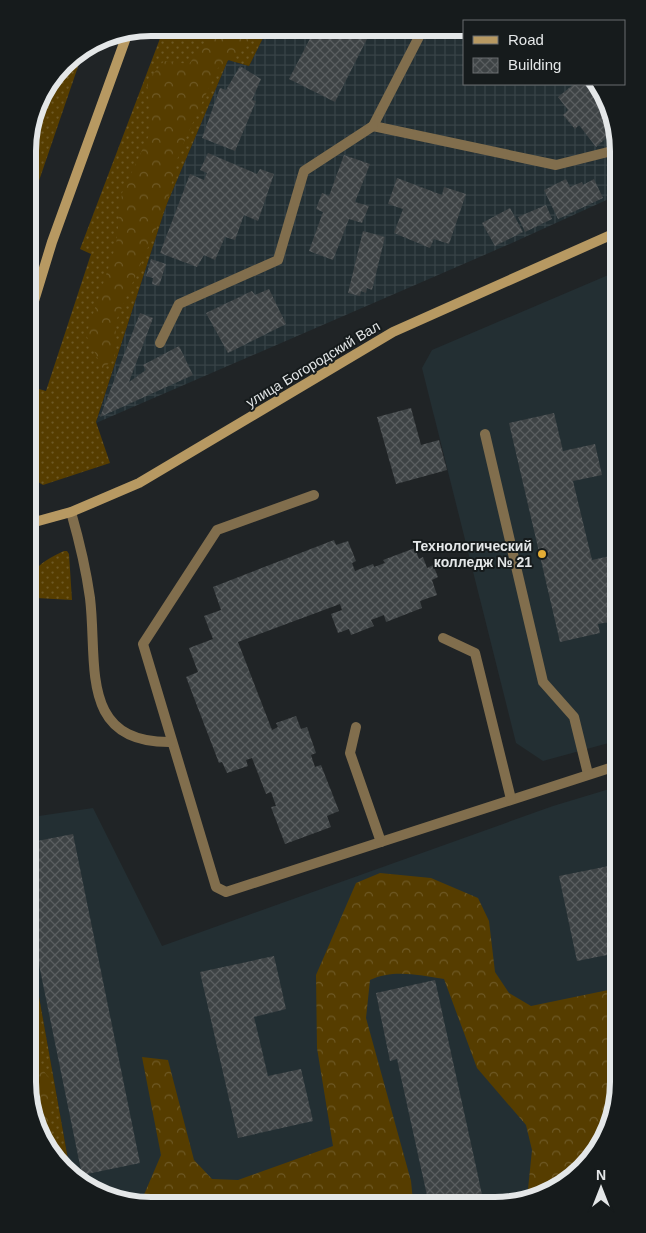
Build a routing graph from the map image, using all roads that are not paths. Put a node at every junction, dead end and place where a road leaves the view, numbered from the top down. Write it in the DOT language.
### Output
graph roads {
  1 [pos="419,36"];
  2 [pos="125,39"];
  3 [pos="373,126"];
  4 [pos="610,151"];
  5 [pos="610,235"];
  6 [pos="36,294"];
  7 [pos="160,344"];
  8 [pos="485,434"];
  9 [pos="314,495"];
  10 [pos="71,512"];
  11 [pos="36,522"];
  12 [pos="443,638"];
  13 [pos="356,727"];
  14 [pos="172,742"];
  15 [pos="610,768"];
  16 [pos="588,774"];
  17 [pos="511,799"];
  18 [pos="381,842"];
  1 -- 3 [label="lane"];
  2 -- 6 [label="main road"];
  3 -- 4 [label="lane"];
  3 -- 7 [label="lane"];
  5 -- 10 [label="main road, улица Богородский Вал"];
  8 -- 16 [label="lane"];
  9 -- 14 [label="lane"];
  10 -- 11 [label="main road, улица Богородский Вал"];
  10 -- 14 [label="lane"];
  12 -- 17 [label="lane"];
  13 -- 18 [label="lane"];
  14 -- 18 [label="lane"];
  15 -- 16 [label="lane"];
  16 -- 17 [label="lane"];
  17 -- 18 [label="lane"];
}
